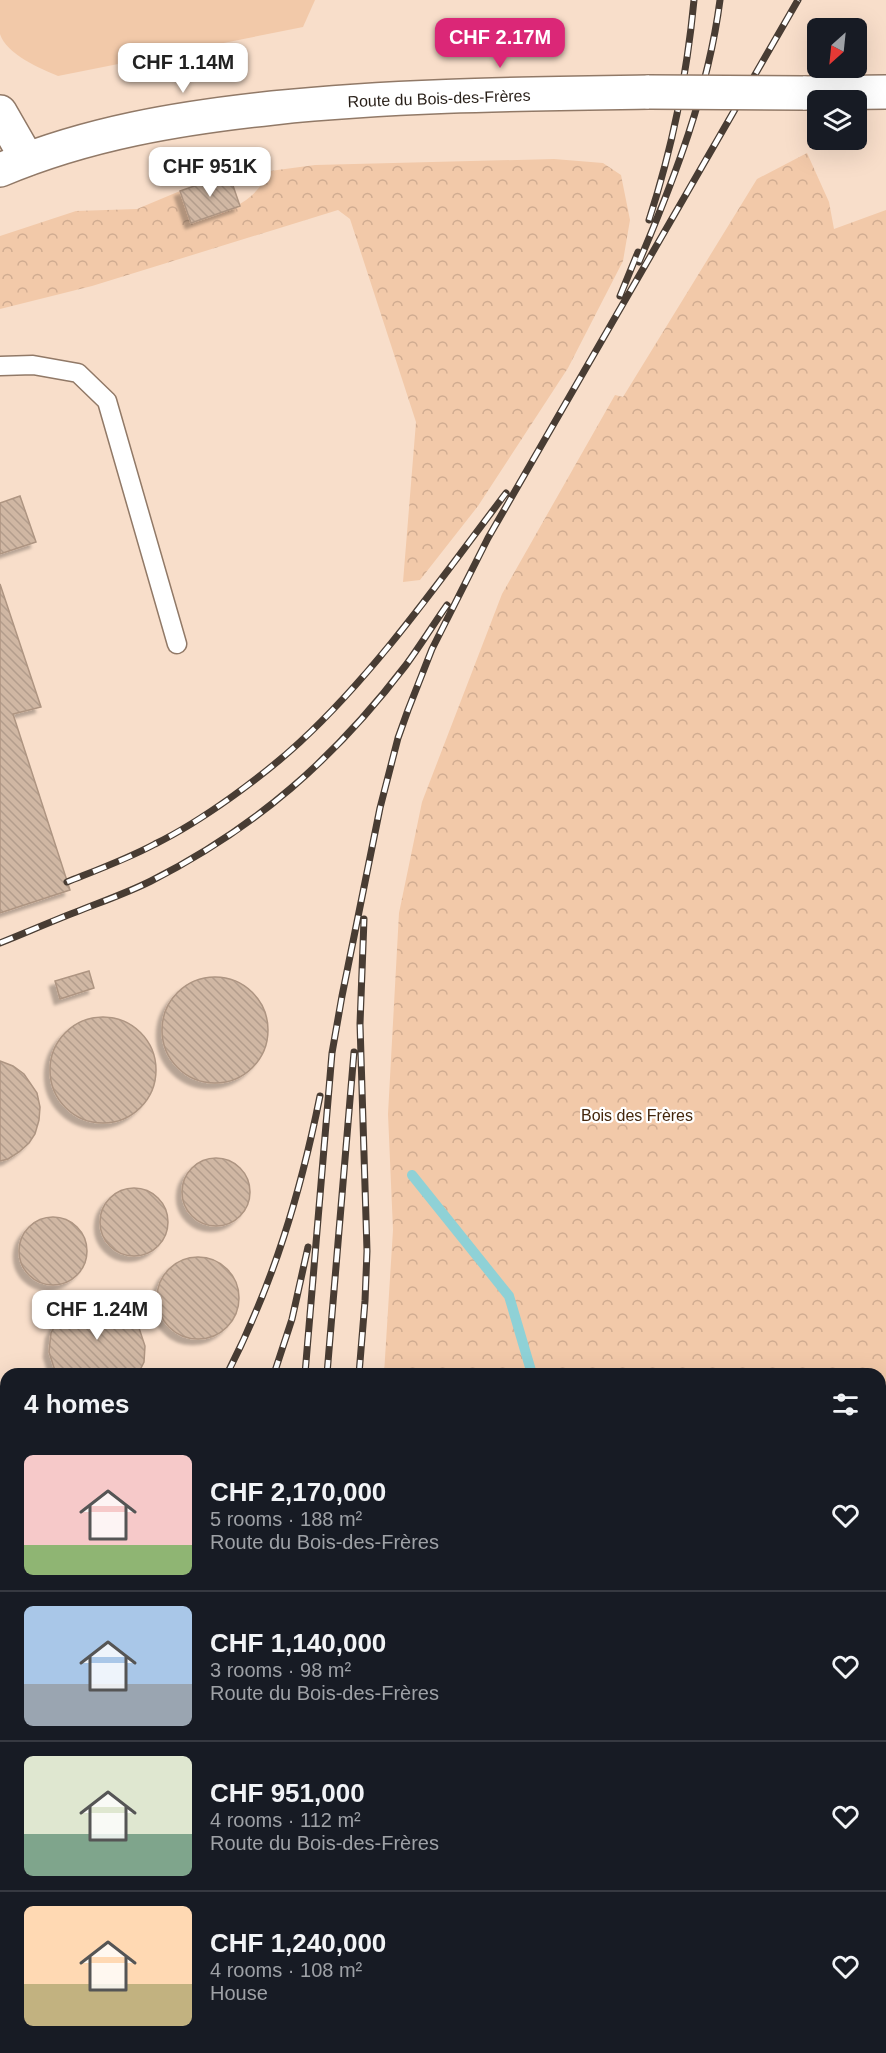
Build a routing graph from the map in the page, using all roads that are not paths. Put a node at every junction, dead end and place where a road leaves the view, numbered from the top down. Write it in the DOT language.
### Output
graph roads {
  1 [pos="886,92"];
  2 [pos="0,112"];
  3 [pos="13,164"];
  4 [pos="0,366"];
  5 [pos="177,644"];
  1 -- 3 [label="street, Route du Bois-des-Frères, bridge"];
  2 -- 3 [label="street"];
  4 -- 5 [label="lane"];
}
